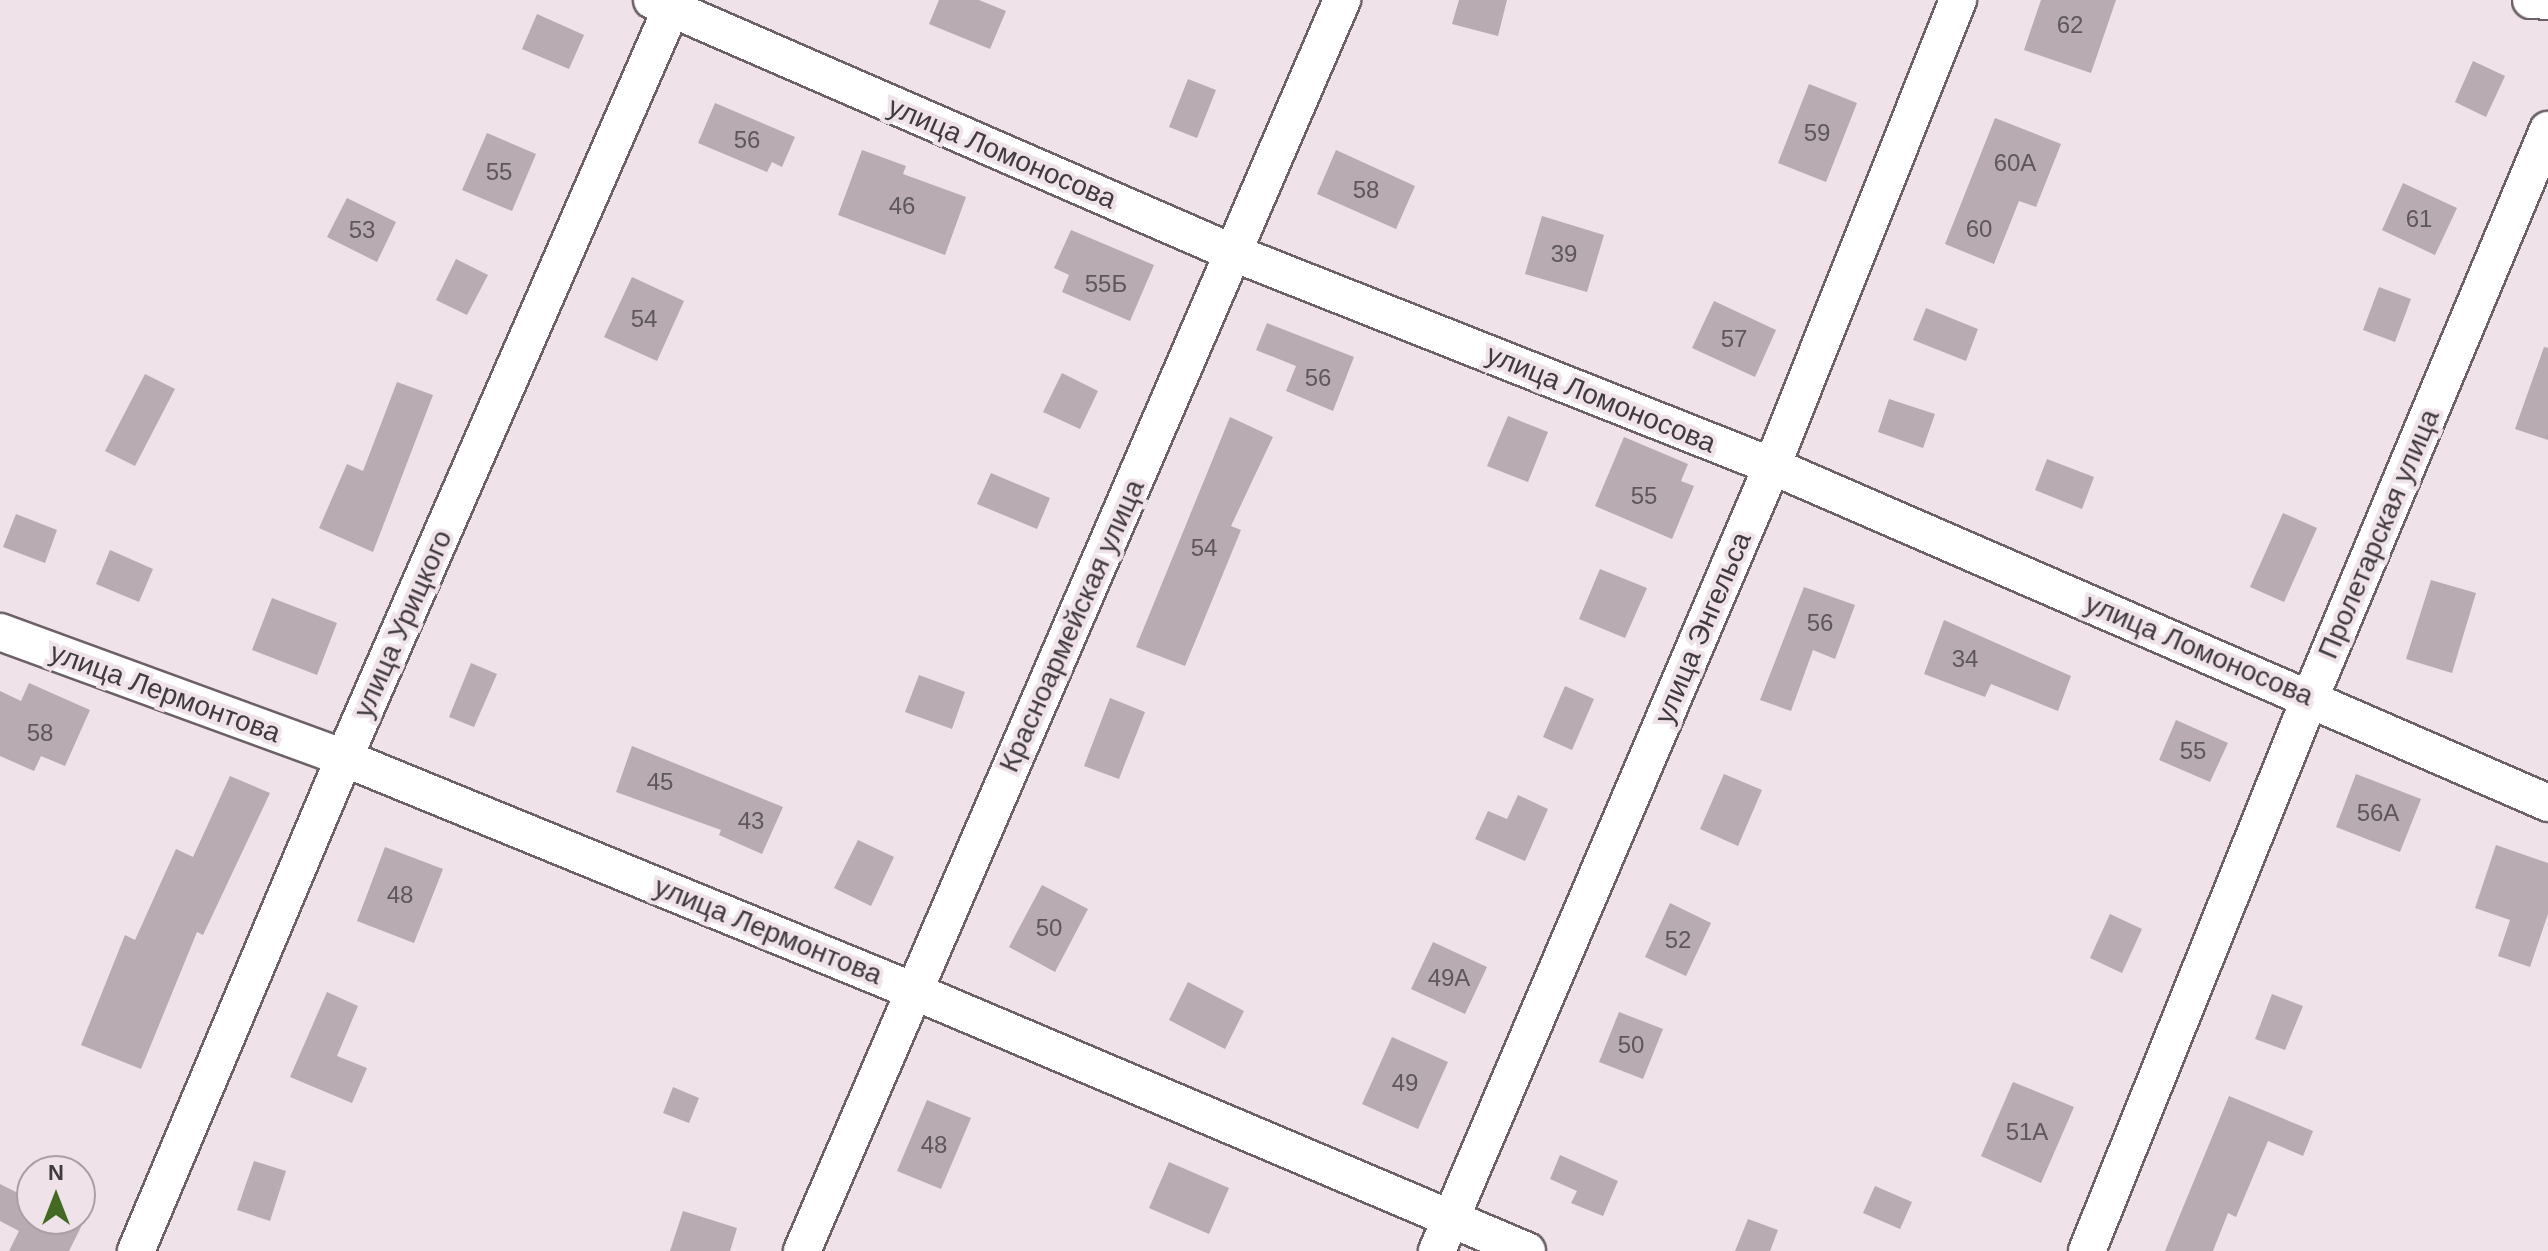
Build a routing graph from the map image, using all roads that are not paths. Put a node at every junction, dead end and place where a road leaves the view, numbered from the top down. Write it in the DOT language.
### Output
graph roads {
  1 [pos="1342,0"];
  2 [pos="1958,0"];
  3 [pos="2531,0"];
  4 [pos="2548,1"];
  5 [pos="666,4"];
  6 [pos="2548,130"];
  7 [pos="1236,254"];
  8 [pos="1772,466"];
  9 [pos="0,632"];
  10 [pos="2310,698"];
  11 [pos="344,758"];
  12 [pos="2548,803"];
  13 [pos="911,990"];
  14 [pos="1444,1235"];
  15 [pos="136,1251"];
  16 [pos="802,1251"];
  17 [pos="1527,1251"];
  18 [pos="2087,1251"];
  1 -- 7 [label="street, Красноармейская улица"];
  2 -- 8 [label="street, улица Энгельса"];
  3 -- 4 [label="street"];
  5 -- 7 [label="street, улица Ломоносова"];
  5 -- 11 [label="street, улица Урицкого"];
  6 -- 10 [label="street, Пролетарская улица"];
  7 -- 8 [label="street, улица Ломоносова"];
  7 -- 13 [label="street, Красноармейская улица"];
  8 -- 10 [label="street, улица Ломоносова"];
  8 -- 14 [label="street, улица Энгельса"];
  9 -- 11 [label="street, улица Лермонтова"];
  10 -- 12 [label="street, улица Ломоносова"];
  10 -- 18 [label="street, Пролетарская улица"];
  11 -- 13 [label="street, улица Лермонтова"];
  11 -- 15 [label="street, улица Урицкого"];
  13 -- 14 [label="street, улица Лермонтова"];
  13 -- 16 [label="street, Красноармейская улица"];
  14 -- 17 [label="street, улица Лермонтова"];
}
